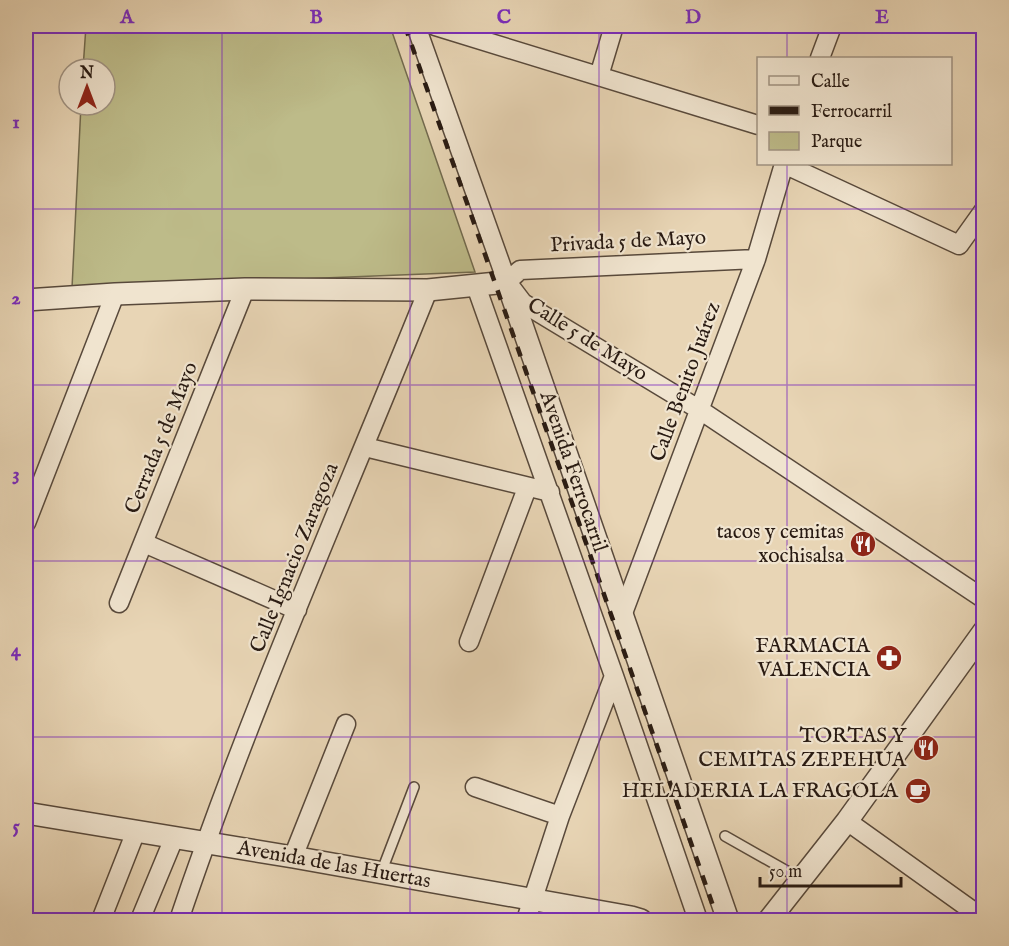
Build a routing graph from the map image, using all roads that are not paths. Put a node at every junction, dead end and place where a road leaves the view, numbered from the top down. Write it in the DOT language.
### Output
graph roads {
  1 [pos="416,26"];
  2 [pos="435,26"];
  3 [pos="614,26"];
  4 [pos="832,26"];
  5 [pos="820,57"];
  6 [pos="599,76"];
  7 [pos="757,124"];
  8 [pos="784,165"];
  9 [pos="786,165"];
  10 [pos="984,210"];
  11 [pos="756,259"];
  12 [pos="507,282"];
  13 [pos="476,286"];
  14 [pos="245,289"];
  15 [pos="428,290"];
  16 [pos="115,294"];
  17 [pos="26,300"];
  18 [pos="700,410"];
  19 [pos="365,447"];
  20 [pos="527,488"];
  21 [pos="550,492"];
  22 [pos="26,523"];
  23 [pos="144,543"];
  24 [pos="984,599"];
  25 [pos="119,603"];
  26 [pos="297,610"];
  27 [pos="623,613"];
  28 [pos="984,631"];
  29 [pos="469,642"];
  30 [pos="614,676"];
  31 [pos="346,724"];
  32 [pos="414,787"];
  33 [pos="475,787"];
  34 [pos="26,813"];
  35 [pos="560,816"];
  36 [pos="847,821"];
  37 [pos="135,831"];
  38 [pos="725,836"];
  39 [pos="174,838"];
  40 [pos="205,843"];
  41 [pos="293,857"];
  42 [pos="381,873"];
  43 [pos="801,879"];
  44 [pos="529,911"];
  45 [pos="984,919"];
  46 [pos="101,921"];
  47 [pos="140,921"];
  48 [pos="179,921"];
  49 [pos="641,921"];
  50 [pos="698,921"];
  51 [pos="728,921"];
  52 [pos="769,921"];
  1 -- 12 [label="street, Avenida Ferrocarril"];
  2 -- 6 [label="street"];
  3 -- 6 [label="street"];
  4 -- 5 [label="street"];
  6 -- 7 [label="street"];
  8 -- 11 [label="street, Calle Benito Juárez"];
  9 -- 10 [label="street"];
  11 -- 12 [label="street, Privada 5 de Mayo"];
  11 -- 18 [label="street, Calle Benito Juárez"];
  12 -- 13 [label="street, Calle 5 de Mayo"];
  12 -- 18 [label="street, Calle 5 de Mayo"];
  12 -- 27 [label="street, Avenida Ferrocarril"];
  13 -- 15 [label="street, Calle 5 de Mayo"];
  13 -- 21 [label="street"];
  14 -- 15 [label="street, Calle 5 de Mayo"];
  14 -- 16 [label="street, Calle 5 de Mayo"];
  14 -- 23 [label="street, Cerrada 5 de Mayo"];
  15 -- 19 [label="street, Calle Ignacio Zaragoza"];
  16 -- 17 [label="street, Calle 5 de Mayo"];
  16 -- 22 [label="street"];
  18 -- 24 [label="street, Calle 5 de Mayo"];
  18 -- 27 [label="street, Calle Benito Juárez"];
  19 -- 20 [label="street"];
  19 -- 26 [label="street, Calle Ignacio Zaragoza"];
  20 -- 21 [label="street"];
  20 -- 29 [label="street"];
  21 -- 30 [label="street"];
  23 -- 25 [label="street, Cerrada 5 de Mayo"];
  23 -- 26 [label="street"];
  26 -- 40 [label="street, Calle Ignacio Zaragoza"];
  27 -- 51 [label="street, Avenida Ferrocarril"];
  28 -- 36 [label="street"];
  30 -- 35 [label="street"];
  30 -- 50 [label="street"];
  31 -- 41 [label="street"];
  32 -- 42 [label="lane"];
  33 -- 35 [label="street"];
  34 -- 37 [label="street, Avenida de las Huertas"];
  35 -- 44 [label="street"];
  36 -- 43 [label="street"];
  36 -- 45 [label="street"];
  37 -- 39 [label="street, Avenida de las Huertas"];
  37 -- 46 [label="street"];
  38 -- 43 [label="lane"];
  39 -- 40 [label="street, Avenida de las Huertas"];
  39 -- 47 [label="street"];
  40 -- 41 [label="street, Avenida de las Huertas"];
  40 -- 48 [label="street, Calle Ignacio Zaragoza"];
  41 -- 42 [label="street, Avenida de las Huertas"];
  42 -- 44 [label="street, Avenida de las Huertas"];
  43 -- 52 [label="street"];
  44 -- 49 [label="street, Avenida de las Huertas"];
}
